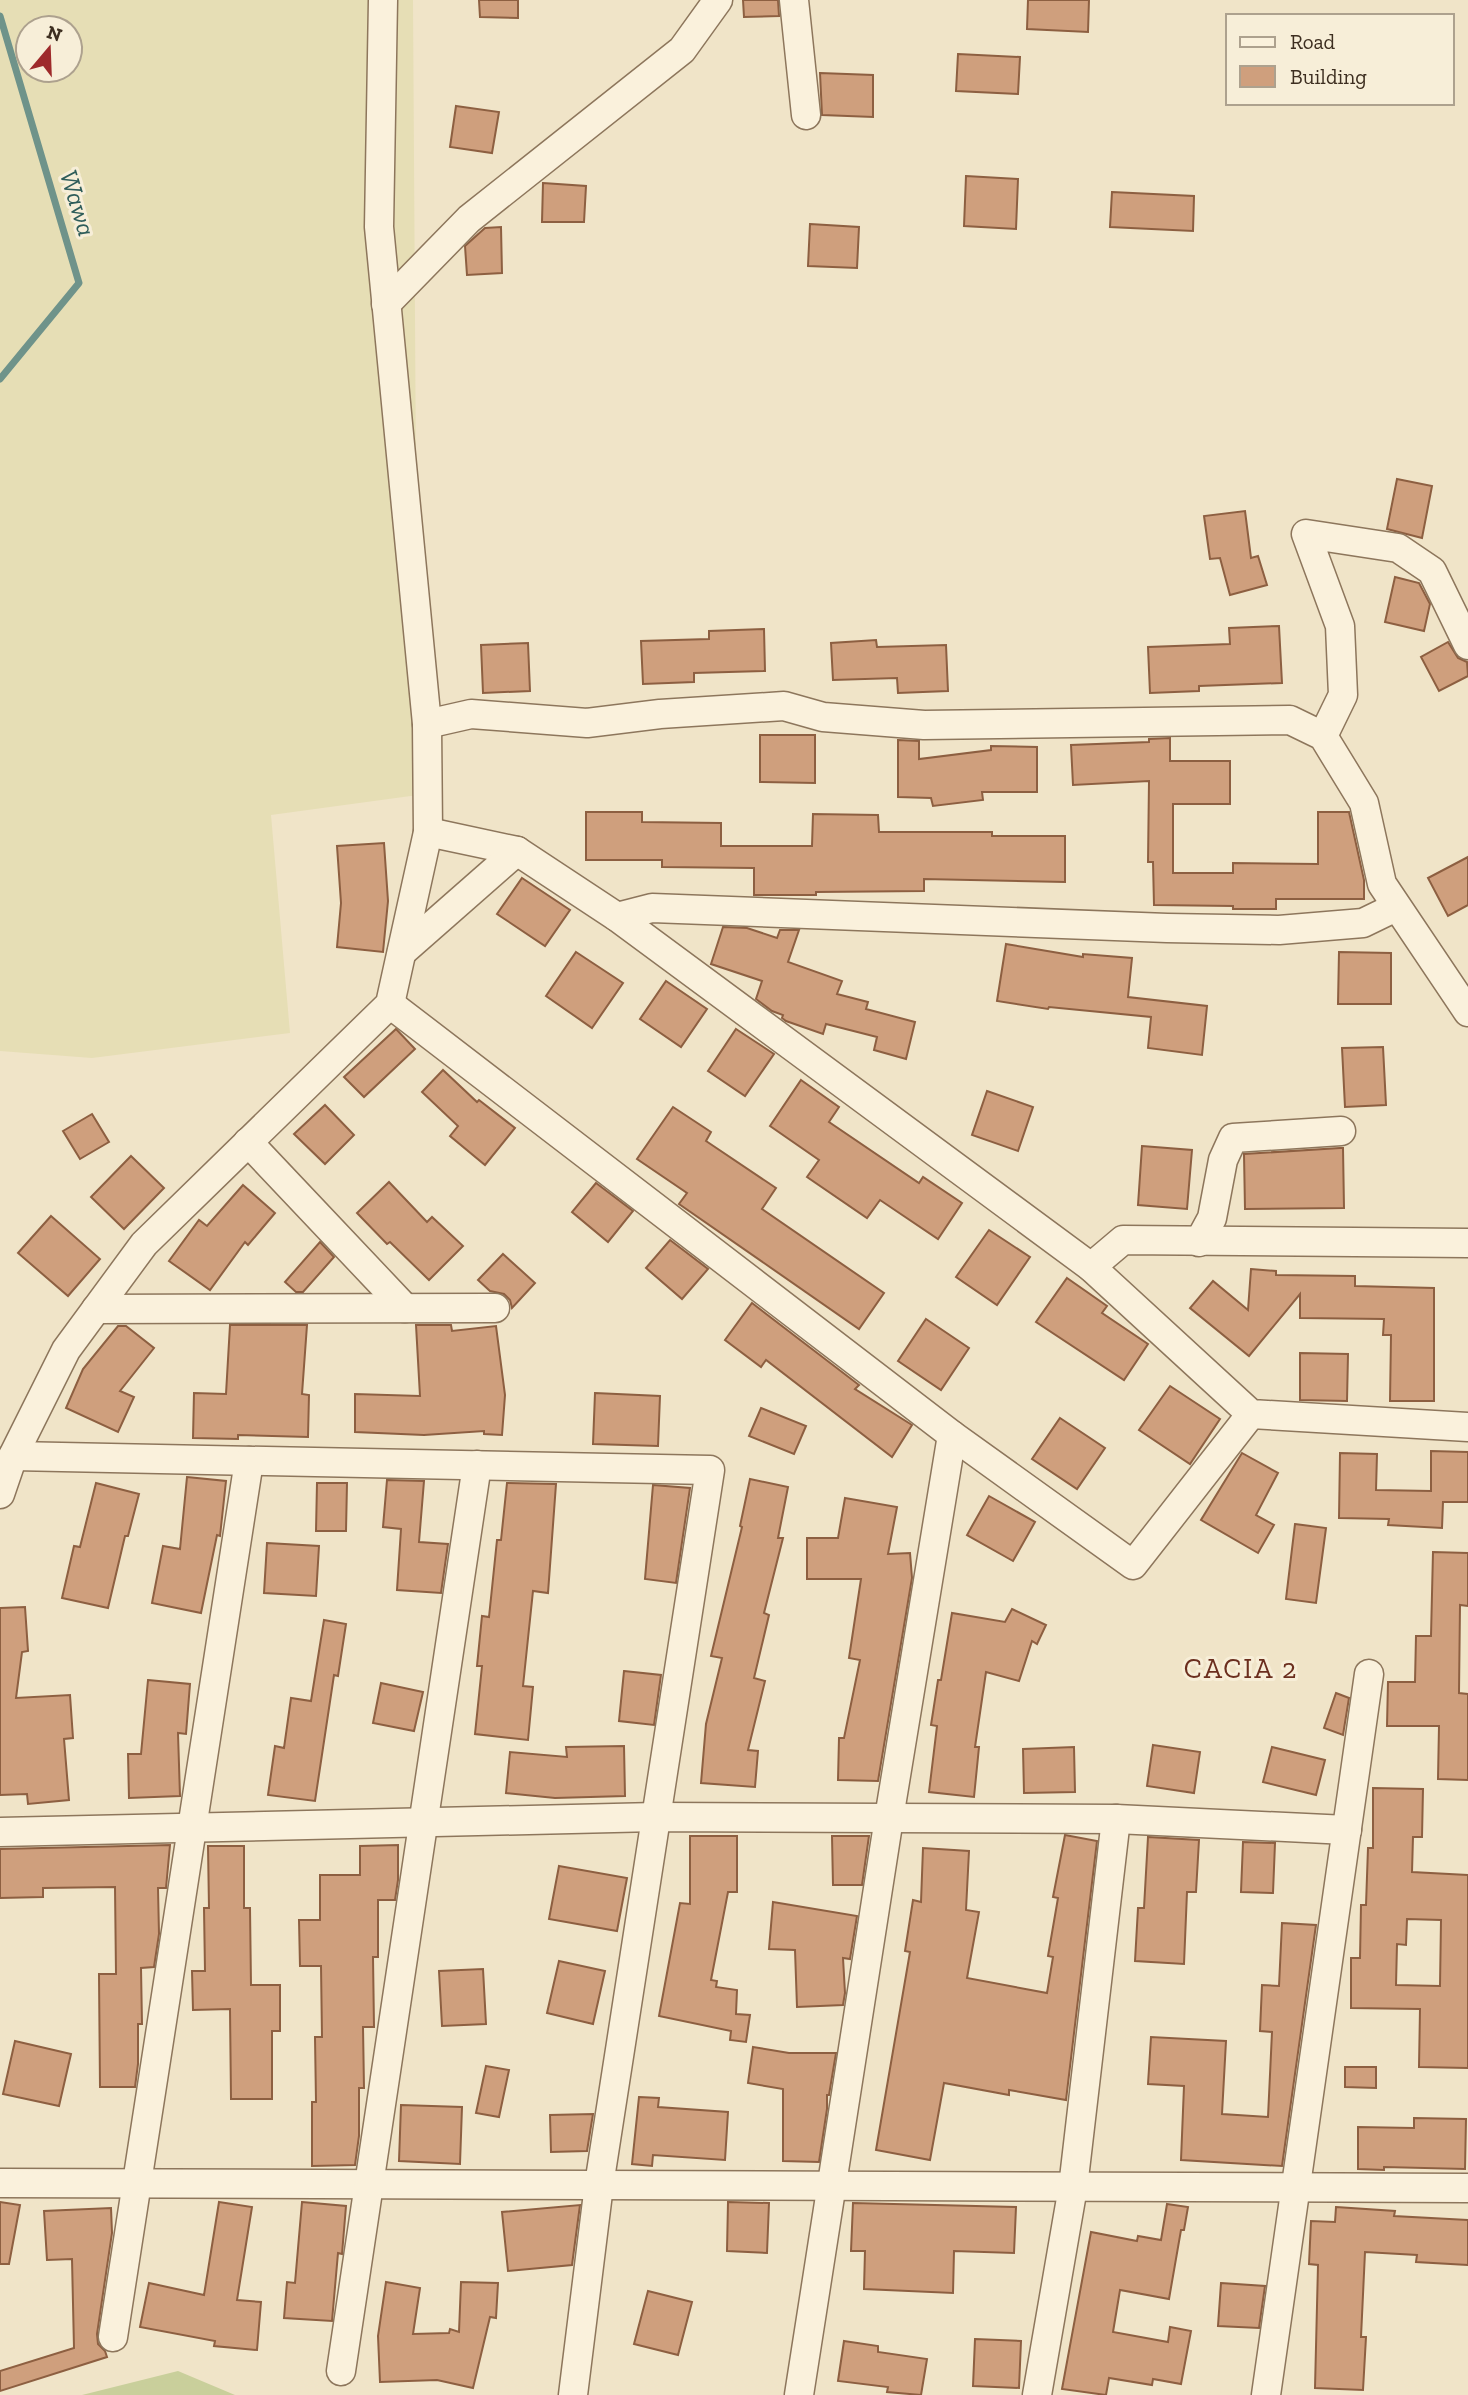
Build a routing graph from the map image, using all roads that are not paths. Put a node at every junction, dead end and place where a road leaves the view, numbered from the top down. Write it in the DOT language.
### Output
graph roads {
  1 [pos="383,0"];
  2 [pos="718,0"];
  3 [pos="794,0"];
  4 [pos="806,115"];
  5 [pos="386,304"];
  6 [pos="1468,645"];
  7 [pos="427,724"];
  8 [pos="1324,736"];
  9 [pos="428,832"];
  10 [pos="517,851"];
  11 [pos="1396,907"];
  12 [pos="617,917"];
  13 [pos="402,952"];
  14 [pos="390,1004"];
  15 [pos="1468,1012"];
  16 [pos="1341,1131"];
  17 [pos="248,1142"];
  18 [pos="1199,1242"];
  19 [pos="1468,1243"];
  20 [pos="1091,1267"];
  21 [pos="405,1308"];
  22 [pos="495,1308"];
  23 [pos="96,1309"];
  24 [pos="1251,1414"];
  25 [pos="1468,1427"];
  26 [pos="952,1435"];
  27 [pos="13,1456"];
  28 [pos="249,1461"];
  29 [pos="477,1465"];
  30 [pos="0,1494"];
  31 [pos="1369,1674"];
  32 [pos="656,1816"];
  33 [pos="889,1818"];
  34 [pos="1116,1819"];
  35 [pos="423,1822"];
  36 [pos="192,1828"];
  37 [pos="1347,1830"];
  38 [pos="0,1832"];
  39 [pos="0,2183"];
  40 [pos="137,2184"];
  41 [pos="369,2184"];
  42 [pos="599,2185"];
  43 [pos="832,2186"];
  44 [pos="1073,2187"];
  45 [pos="1296,2188"];
  46 [pos="1468,2188"];
  47 [pos="113,2337"];
  48 [pos="341,2371"];
  49 [pos="573,2395"];
  50 [pos="799,2395"];
  51 [pos="1037,2395"];
  52 [pos="1266,2395"];
  1 -- 5 [label="street"];
  2 -- 5 [label="street"];
  3 -- 4 [label="street"];
  5 -- 7 [label="street"];
  6 -- 8 [label="street"];
  7 -- 8 [label="street"];
  7 -- 9 [label="street"];
  8 -- 11 [label="street"];
  9 -- 10 [label="street"];
  9 -- 13 [label="street"];
  10 -- 12 [label="street"];
  10 -- 13 [label="street"];
  11 -- 12 [label="street"];
  11 -- 15 [label="street"];
  12 -- 20 [label="street"];
  13 -- 14 [label="street"];
  14 -- 17 [label="street"];
  14 -- 26 [label="street"];
  16 -- 18 [label="street"];
  17 -- 21 [label="street"];
  17 -- 23 [label="street"];
  18 -- 19 [label="street"];
  18 -- 20 [label="street"];
  20 -- 24 [label="street"];
  21 -- 22 [label="street"];
  21 -- 23 [label="street"];
  23 -- 27 [label="street"];
  24 -- 25 [label="street"];
  24 -- 26 [label="street"];
  26 -- 33 [label="street"];
  27 -- 28 [label="street"];
  27 -- 30 [label="street"];
  28 -- 29 [label="street"];
  28 -- 36 [label="street"];
  29 -- 32 [label="street"];
  29 -- 35 [label="street"];
  31 -- 37 [label="street"];
  32 -- 33 [label="street"];
  32 -- 35 [label="street"];
  32 -- 42 [label="street"];
  33 -- 34 [label="street"];
  33 -- 43 [label="street"];
  34 -- 37 [label="street"];
  34 -- 44 [label="street"];
  35 -- 36 [label="street"];
  35 -- 41 [label="street"];
  36 -- 38 [label="street"];
  36 -- 40 [label="street"];
  37 -- 45 [label="street"];
  39 -- 40 [label="street"];
  40 -- 41 [label="street"];
  40 -- 47 [label="street"];
  41 -- 42 [label="street"];
  41 -- 48 [label="street"];
  42 -- 43 [label="street"];
  42 -- 49 [label="street"];
  43 -- 44 [label="street"];
  43 -- 50 [label="street"];
  44 -- 45 [label="street"];
  44 -- 51 [label="street"];
  45 -- 46 [label="street"];
  45 -- 52 [label="street"];
}
